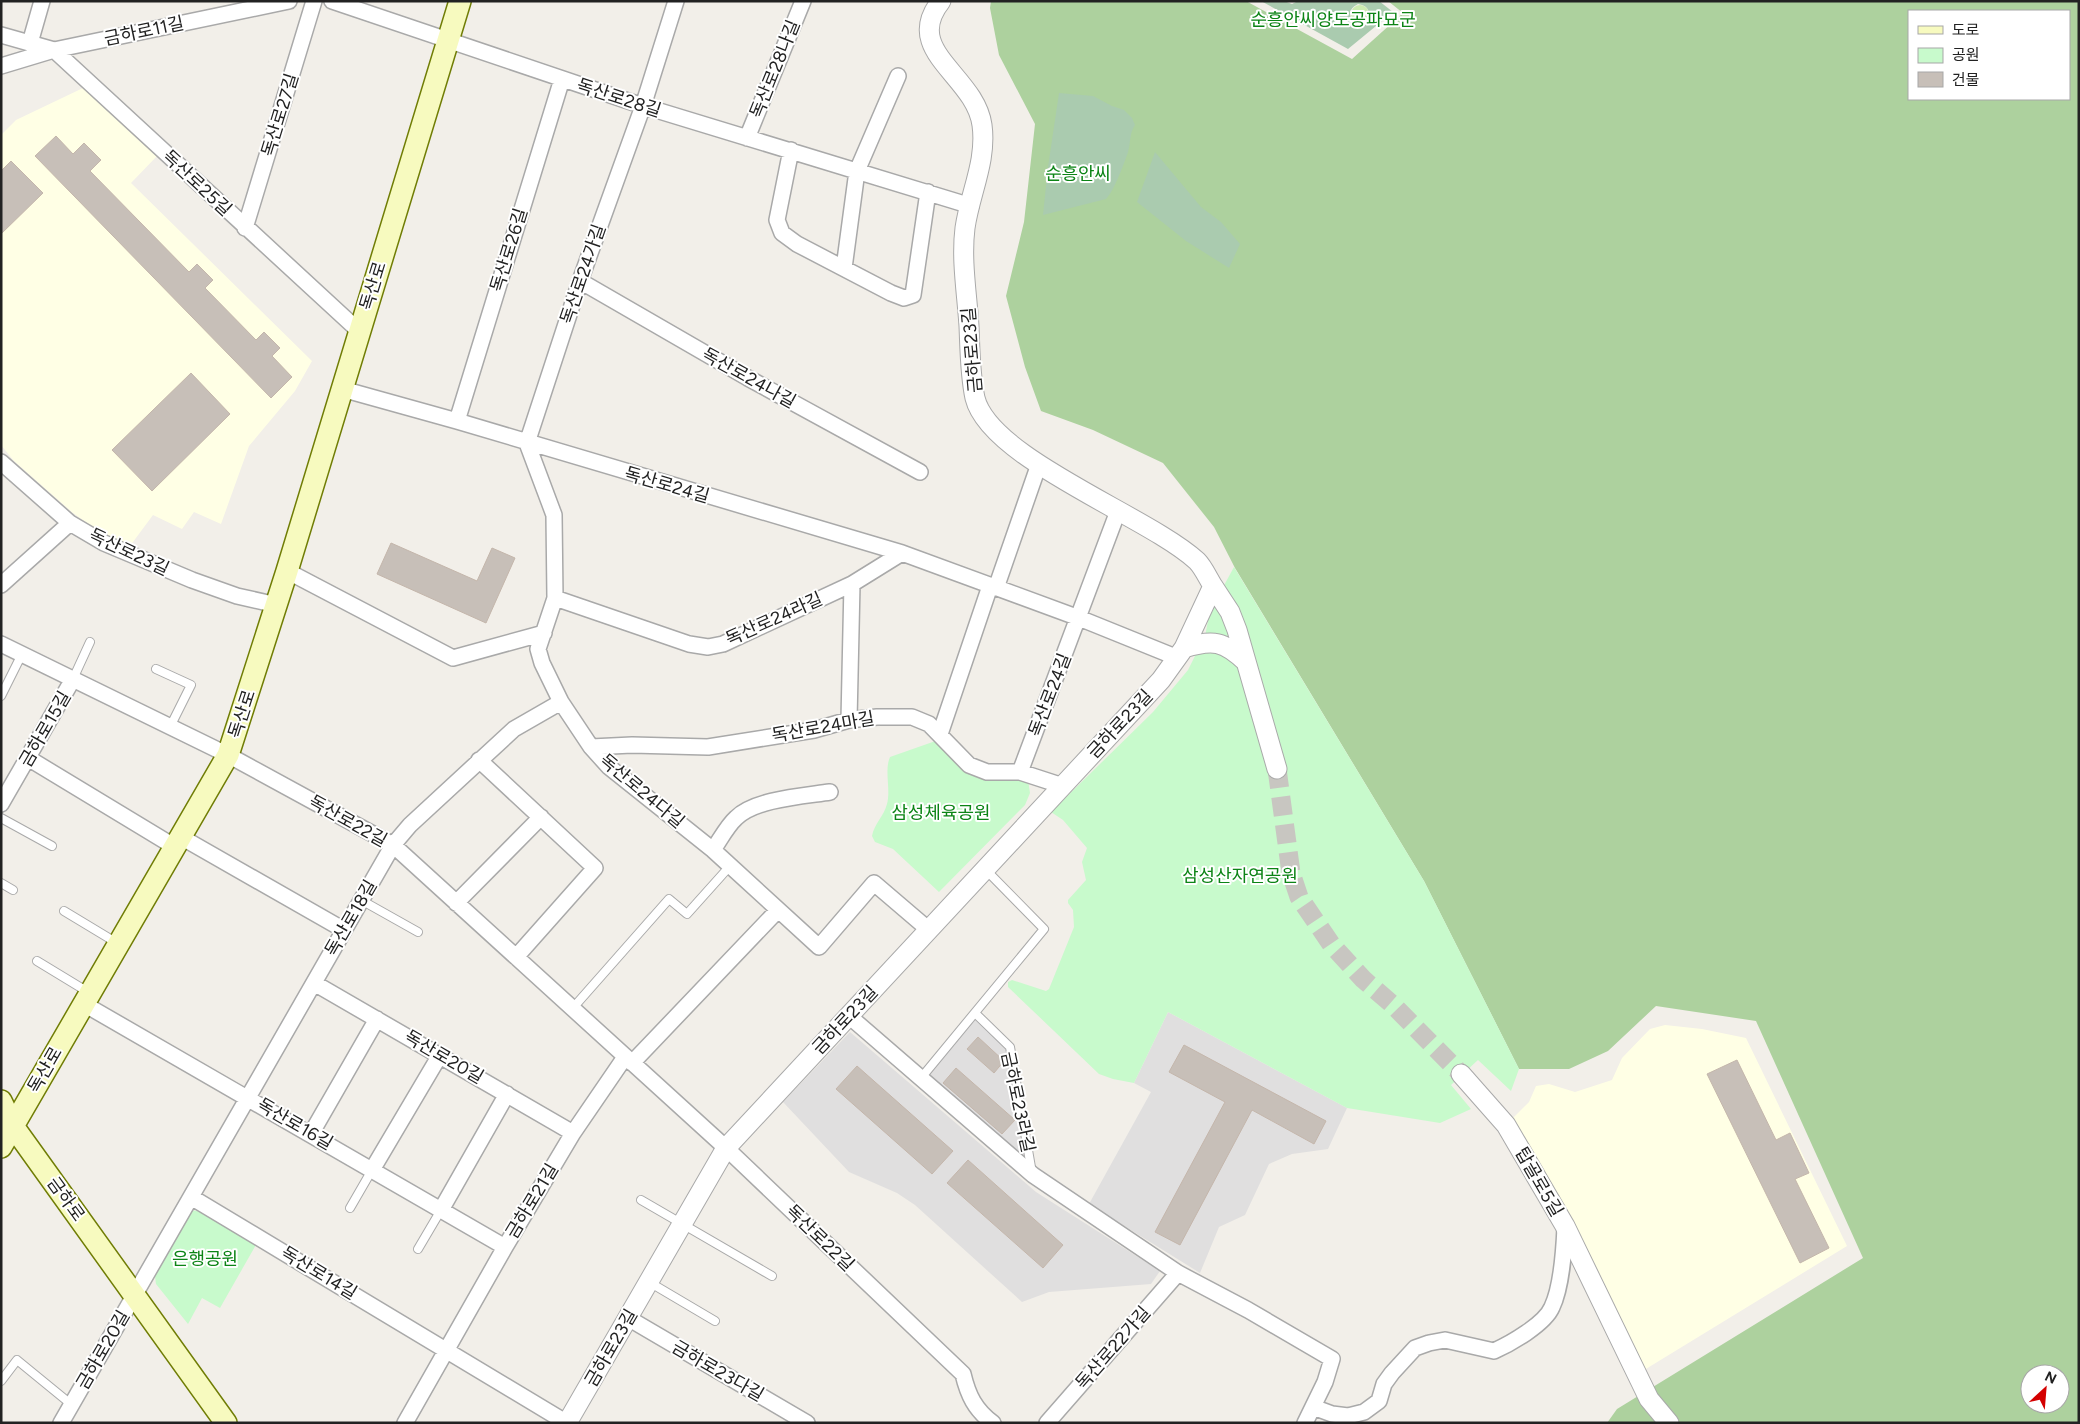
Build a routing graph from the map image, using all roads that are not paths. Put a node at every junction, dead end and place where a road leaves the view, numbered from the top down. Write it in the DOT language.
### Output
graph roads {
  1 [pos="42,1"];
  2 [pos="289,1"];
  3 [pos="314,1"];
  4 [pos="332,1"];
  5 [pos="460,1"];
  6 [pos="676,1"];
  7 [pos="803,1"];
  8 [pos="941,1"];
  9 [pos="1,35"];
  10 [pos="30,42"];
  11 [pos="448,42"];
  12 [pos="54,50"];
  13 [pos="1,66"];
  14 [pos="898,76"];
  15 [pos="562,79"];
  16 [pos="643,106"];
  17 [pos="747,138"];
  18 [pos="790,150"];
  19 [pos="857,171"];
  20 [pos="928,192"];
  21 [pos="971,206"];
  22 [pos="245,228"];
  23 [pos="844,268"];
  24 [pos="580,281"];
  25 [pos="360,332"];
  26 [pos="342,389"];
  27 [pos="457,421"];
  28 [pos="527,443"];
  29 [pos="1,462"];
  30 [pos="1039,464"];
  31 [pos="920,472"];
  32 [pos="1118,511"];
  33 [pos="70,523"];
  34 [pos="902,553"];
  35 [pos="287,571"];
  36 [pos="852,584"];
  37 [pos="1,585"];
  38 [pos="1213,586"];
  39 [pos="993,587"];
  40 [pos="555,598"];
  41 [pos="277,605"];
  42 [pos="1079,618"];
  43 [pos="544,633"];
  44 [pos="90,642"];
  45 [pos="1,644"];
  46 [pos="1181,653"];
  47 [pos="22,654"];
  48 [pos="1246,662"];
  49 [pos="156,669"];
  50 [pos="74,679"];
  51 [pos="1,696"];
  52 [pos="561,702"];
  53 [pos="849,720"];
  54 [pos="170,727"];
  55 [pos="940,734"];
  56 [pos="591,747"];
  57 [pos="228,755"];
  58 [pos="28,758"];
  59 [pos="479,760"];
  60 [pos="1277,769"];
  61 [pos="1020,772"];
  62 [pos="1062,786"];
  63 [pos="830,792"];
  64 [pos="1,804"];
  65 [pos="541,817"];
  66 [pos="1,818"];
  67 [pos="178,842"];
  68 [pos="393,845"];
  69 [pos="52,846"];
  70 [pos="713,850"];
  71 [pos="730,866"];
  72 [pos="985,870"];
  73 [pos="1,883"];
  74 [pos="13,890"];
  75 [pos="361,900"];
  76 [pos="456,902"];
  77 [pos="778,910"];
  78 [pos="64,911"];
  79 [pos="344,930"];
  80 [pos="929,930"];
  81 [pos="418,932"];
  82 [pos="119,944"];
  83 [pos="516,957"];
  84 [pos="36,961"];
  85 [pos="314,983"];
  86 [pos="87,999"];
  87 [pos="572,1009"];
  88 [pos="975,1013"];
  89 [pos="849,1016"];
  90 [pos="377,1019"];
  91 [pos="440,1055"];
  92 [pos="629,1060"];
  93 [pos="1461,1074"];
  94 [pos="921,1078"];
  95 [pos="507,1094"];
  96 [pos="248,1097"];
  97 [pos="1,1102"];
  98 [pos="14,1126"];
  99 [pos="573,1133"];
  100 [pos="311,1134"];
  101 [pos="1,1148"];
  102 [pos="726,1148"];
  103 [pos="372,1170"];
  104 [pos="1033,1175"];
  105 [pos="191,1196"];
  106 [pos="641,1200"];
  107 [pos="350,1208"];
  108 [pos="441,1210"];
  109 [pos="683,1223"];
  110 [pos="1565,1226"];
  111 [pos="505,1247"];
  112 [pos="418,1249"];
  113 [pos="1178,1273"];
  114 [pos="772,1276"];
  115 [pos="649,1282"];
  116 [pos="134,1295"];
  117 [pos="628,1318"];
  118 [pos="715,1321"];
  119 [pos="446,1350"];
  120 [pos="1,1381"];
  121 [pos="72,1404"];
  122 [pos="1313,1407"];
  123 [pos="61,1423"];
  124 [pos="226,1423"];
  125 [pos="406,1423"];
  126 [pos="567,1423"];
  127 [pos="807,1423"];
  128 [pos="993,1423"];
  129 [pos="1048,1423"];
  130 [pos="1305,1423"];
  131 [pos="1669,1423"];
  1 -- 10 [label="street"];
  2 -- 12 [label="street, 금하로11길"];
  3 -- 22 [label="street, 독산로27길"];
  4 -- 11 [label="street, 독산로28길"];
  5 -- 11 [label="main road, 독산로"];
  6 -- 16 [label="street, 독산로24가길"];
  7 -- 17 [label="street, 독산로28나길"];
  8 -- 21 [label="street, 금하로23길"];
  9 -- 10 [label="street, 독산로25길"];
  10 -- 12 [label="street, 독산로25길"];
  11 -- 15 [label="street, 독산로28길"];
  11 -- 25 [label="main road, 독산로"];
  12 -- 13 [label="street, 금하로11길"];
  12 -- 22 [label="street, 독산로25길"];
  14 -- 19 [label="street"];
  15 -- 16 [label="street, 독산로28길"];
  15 -- 27 [label="street, 독산로26길"];
  16 -- 17 [label="street, 독산로28길"];
  16 -- 24 [label="street, 독산로24가길"];
  17 -- 18 [label="street, 독산로28길"];
  18 -- 19 [label="street, 독산로28길"];
  18 -- 23 [label="street"];
  19 -- 20 [label="street, 독산로28길"];
  19 -- 23 [label="street"];
  20 -- 21 [label="street, 독산로28길"];
  20 -- 23 [label="street"];
  21 -- 30 [label="street, 금하로23길"];
  22 -- 25 [label="street, 독산로25길"];
  24 -- 28 [label="street, 독산로24가길"];
  24 -- 31 [label="street, 독산로24나길"];
  25 -- 26 [label="main road, 독산로"];
  26 -- 27 [label="street, 독산로24길"];
  26 -- 35 [label="main road, 독산로"];
  27 -- 28 [label="street, 독산로24길"];
  28 -- 34 [label="street, 독산로24길"];
  28 -- 40 [label="street, 독산로24다길"];
  29 -- 33 [label="street, 독산로23길"];
  30 -- 32 [label="street, 금하로23길"];
  30 -- 39 [label="street"];
  32 -- 38 [label="street, 금하로23길"];
  32 -- 42 [label="street, 독산로24길"];
  33 -- 37 [label="street"];
  33 -- 41 [label="street, 독산로23길"];
  34 -- 36 [label="street, 독산로24라길"];
  34 -- 39 [label="street, 독산로24길"];
  35 -- 41 [label="main road, 독산로"];
  35 -- 43 [label="street"];
  36 -- 40 [label="street, 독산로24라길"];
  36 -- 53 [label="street"];
  38 -- 46 [label="street, 금하로23길"];
  38 -- 48 [label="street"];
  39 -- 42 [label="street, 독산로24길"];
  39 -- 55 [label="street"];
  40 -- 43 [label="street, 독산로24다길"];
  41 -- 57 [label="main road, 독산로"];
  42 -- 46 [label="street, 독산로24길"];
  42 -- 61 [label="street, 독산로24길"];
  43 -- 52 [label="street, 독산로24다길"];
  44 -- 50 [label="lane"];
  45 -- 47 [label="street, 독산로22길"];
  46 -- 48 [label="street"];
  46 -- 62 [label="street, 금하로23길"];
  47 -- 50 [label="street, 독산로22길"];
  47 -- 51 [label="lane"];
  48 -- 60 [label="street"];
  49 -- 54 [label="lane"];
  50 -- 54 [label="street, 독산로22길"];
  50 -- 58 [label="street, 금하로15길"];
  52 -- 56 [label="street, 독산로24다길"];
  52 -- 59 [label="street, 독산로18길"];
  53 -- 55 [label="street, 독산로24마길"];
  53 -- 56 [label="street, 독산로24마길"];
  54 -- 57 [label="street, 독산로22길"];
  55 -- 61 [label="street, 독산로24마길"];
  56 -- 70 [label="street, 독산로24다길"];
  57 -- 67 [label="main road, 독산로"];
  57 -- 68 [label="street, 독산로22길"];
  58 -- 64 [label="street, 금하로15길"];
  58 -- 67 [label="street"];
  59 -- 65 [label="street"];
  59 -- 68 [label="street, 독산로18길"];
  61 -- 62 [label="street, 독산로24마길"];
  62 -- 72 [label="street, 금하로23길"];
  63 -- 70 [label="street"];
  65 -- 76 [label="street"];
  65 -- 83 [label="street"];
  66 -- 69 [label="lane"];
  67 -- 79 [label="street"];
  67 -- 82 [label="main road, 독산로"];
  68 -- 75 [label="street, 독산로18길"];
  68 -- 76 [label="street, 독산로22길"];
  70 -- 71 [label="street, 독산로24다길"];
  71 -- 77 [label="street, 독산로24다길"];
  71 -- 87 [label="lane"];
  72 -- 80 [label="street, 금하로23길"];
  72 -- 88 [label="lane"];
  73 -- 74 [label="lane"];
  75 -- 79 [label="street, 독산로18길"];
  75 -- 81 [label="lane"];
  76 -- 83 [label="street, 독산로22길"];
  77 -- 80 [label="street, 독산로24다길"];
  77 -- 92 [label="street"];
  78 -- 82 [label="lane"];
  79 -- 85 [label="street, 독산로18길"];
  80 -- 89 [label="street, 금하로23길"];
  82 -- 86 [label="main road, 독산로"];
  83 -- 87 [label="street, 독산로22길"];
  84 -- 86 [label="lane"];
  85 -- 90 [label="street, 독산로20길"];
  85 -- 96 [label="street, 독산로18길"];
  86 -- 96 [label="street, 독산로16길"];
  86 -- 98 [label="main road, 독산로"];
  87 -- 92 [label="street, 독산로22길"];
  88 -- 94 [label="lane"];
  88 -- 104 [label="lane, 금하로23라길"];
  89 -- 94 [label="street, 금하로23라길"];
  89 -- 102 [label="street, 금하로23길"];
  90 -- 91 [label="street, 독산로20길"];
  90 -- 100 [label="street"];
  91 -- 95 [label="street, 독산로20길"];
  91 -- 103 [label="street"];
  92 -- 99 [label="street, 금하로21길"];
  92 -- 102 [label="street, 독산로22길"];
  93 -- 110 [label="street, 탑골로5길"];
  94 -- 104 [label="street, 금하로23라길"];
  95 -- 99 [label="street, 독산로20길"];
  95 -- 108 [label="street"];
  96 -- 100 [label="street, 독산로16길"];
  96 -- 105 [label="street"];
  97 -- 98 [label="main road, 금하로"];
  98 -- 101 [label="main road, 독산로"];
  98 -- 116 [label="main road, 금하로"];
  99 -- 111 [label="street, 금하로21길"];
  100 -- 103 [label="street, 독산로16길"];
  102 -- 109 [label="street, 금하로23길"];
  102 -- 128 [label="street, 독산로22길"];
  103 -- 107 [label="lane"];
  103 -- 108 [label="street, 독산로16길"];
  104 -- 113 [label="street, 금하로23라길"];
  105 -- 116 [label="street"];
  105 -- 119 [label="street, 독산로14길"];
  106 -- 109 [label="lane"];
  108 -- 111 [label="street, 독산로16길"];
  108 -- 112 [label="lane"];
  109 -- 114 [label="lane"];
  109 -- 115 [label="street, 금하로23길"];
  110 -- 122 [label="street, 탑골로5길"];
  110 -- 131 [label="street"];
  111 -- 119 [label="street, 금하로21길"];
  113 -- 122 [label="street"];
  113 -- 129 [label="street, 독산로22가길"];
  115 -- 117 [label="street, 금하로23길"];
  115 -- 118 [label="lane"];
  116 -- 121 [label="street, 금하로20길"];
  116 -- 124 [label="main road, 금하로"];
  117 -- 126 [label="street, 금하로23길"];
  117 -- 127 [label="street, 금하로23다길"];
  119 -- 125 [label="street, 금하로21길"];
  119 -- 126 [label="street"];
  120 -- 121 [label="lane, 금하로20길"];
  121 -- 123 [label="street, 금하로20길"];
  122 -- 130 [label="street"];
}
